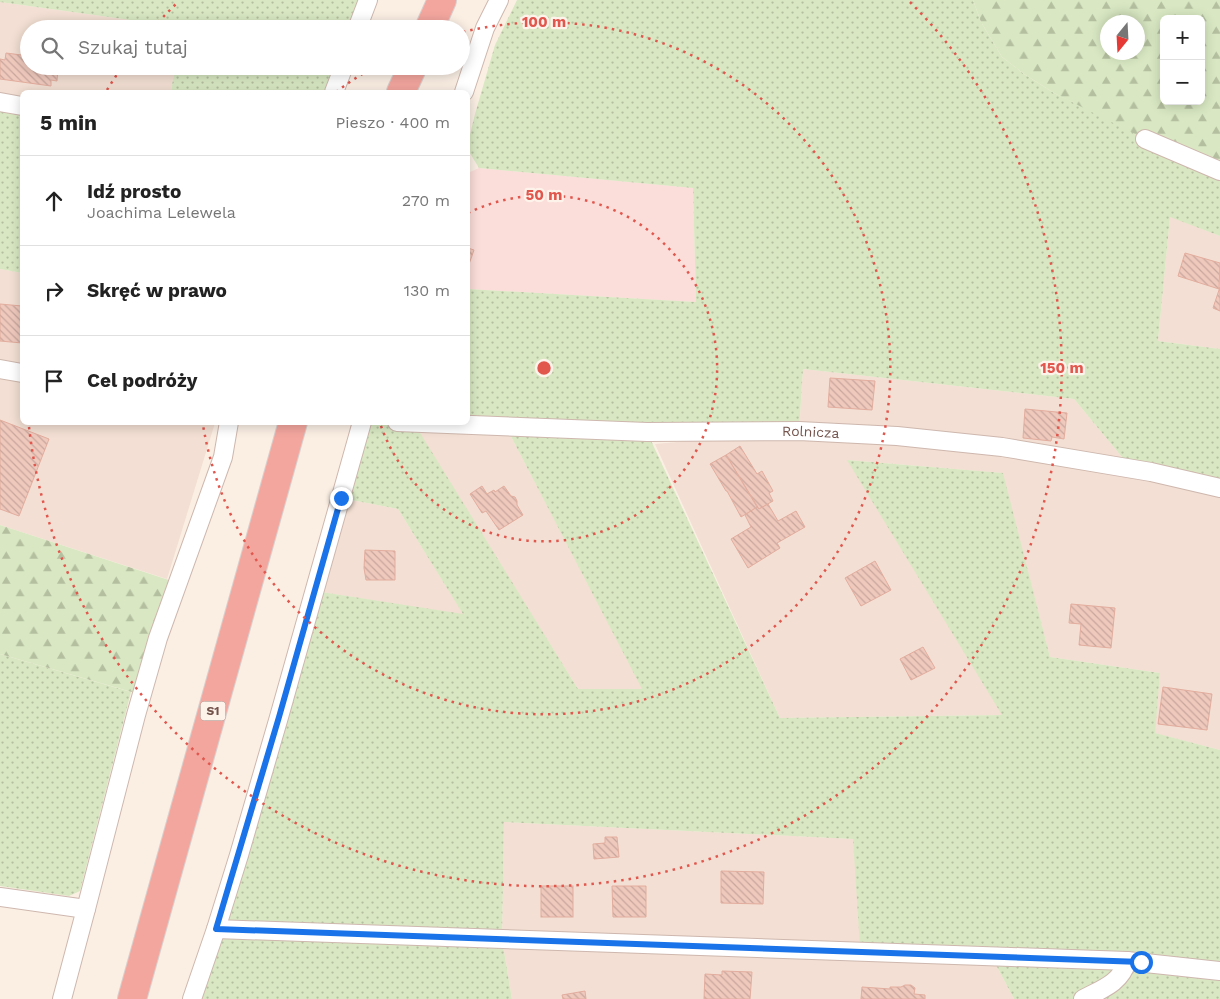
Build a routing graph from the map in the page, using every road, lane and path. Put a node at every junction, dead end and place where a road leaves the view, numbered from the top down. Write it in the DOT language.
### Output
graph roads {
  1 [pos="368,0"];
  2 [pos="442,0"];
  3 [pos="499,0"];
  4 [pos="360,20"];
  5 [pos="433,20"];
  6 [pos="470,74"];
  7 [pos="341,75"];
  8 [pos="408,75"];
  9 [pos="470,75"];
  10 [pos="335,90"];
  11 [pos="402,90"];
  12 [pos="465,90"];
  13 [pos="0,102"];
  14 [pos="20,106"];
  15 [pos="1145,139"];
  16 [pos="1220,171"];
  17 [pos="0,370"];
  18 [pos="20,373"];
  19 [pos="228,425"];
  20 [pos="292,425"];
  21 [pos="361,425"];
  22 [pos="470,425"];
  23 [pos="1220,488"];
  24 [pos="0,897"];
  25 [pos="86,909"];
  26 [pos="216,929"];
  27 [pos="1127,960"];
  28 [pos="1220,971"];
  29 [pos="62,999"];
  30 [pos="132,999"];
  31 [pos="192,999"];
  32 [pos="1083,999"];
  1 -- 4 [label="street"];
  2 -- 5 [label="highway"];
  3 -- 6 [label="street"];
  7 -- 10 [label="street"];
  8 -- 11 [label="highway"];
  9 -- 12 [label="street"];
  13 -- 14 [label="street"];
  15 -- 16 [label="street"];
  17 -- 18 [label="street"];
  19 -- 25 [label="street"];
  20 -- 30 [label="highway, S1"];
  21 -- 26 [label="street"];
  22 -- 23 [label="street, Rolnicza"];
  24 -- 25 [label="street"];
  25 -- 29 [label="street"];
  26 -- 27 [label="street"];
  26 -- 31 [label="street"];
  27 -- 28 [label="street"];
  27 -- 32 [label="street"];
}
